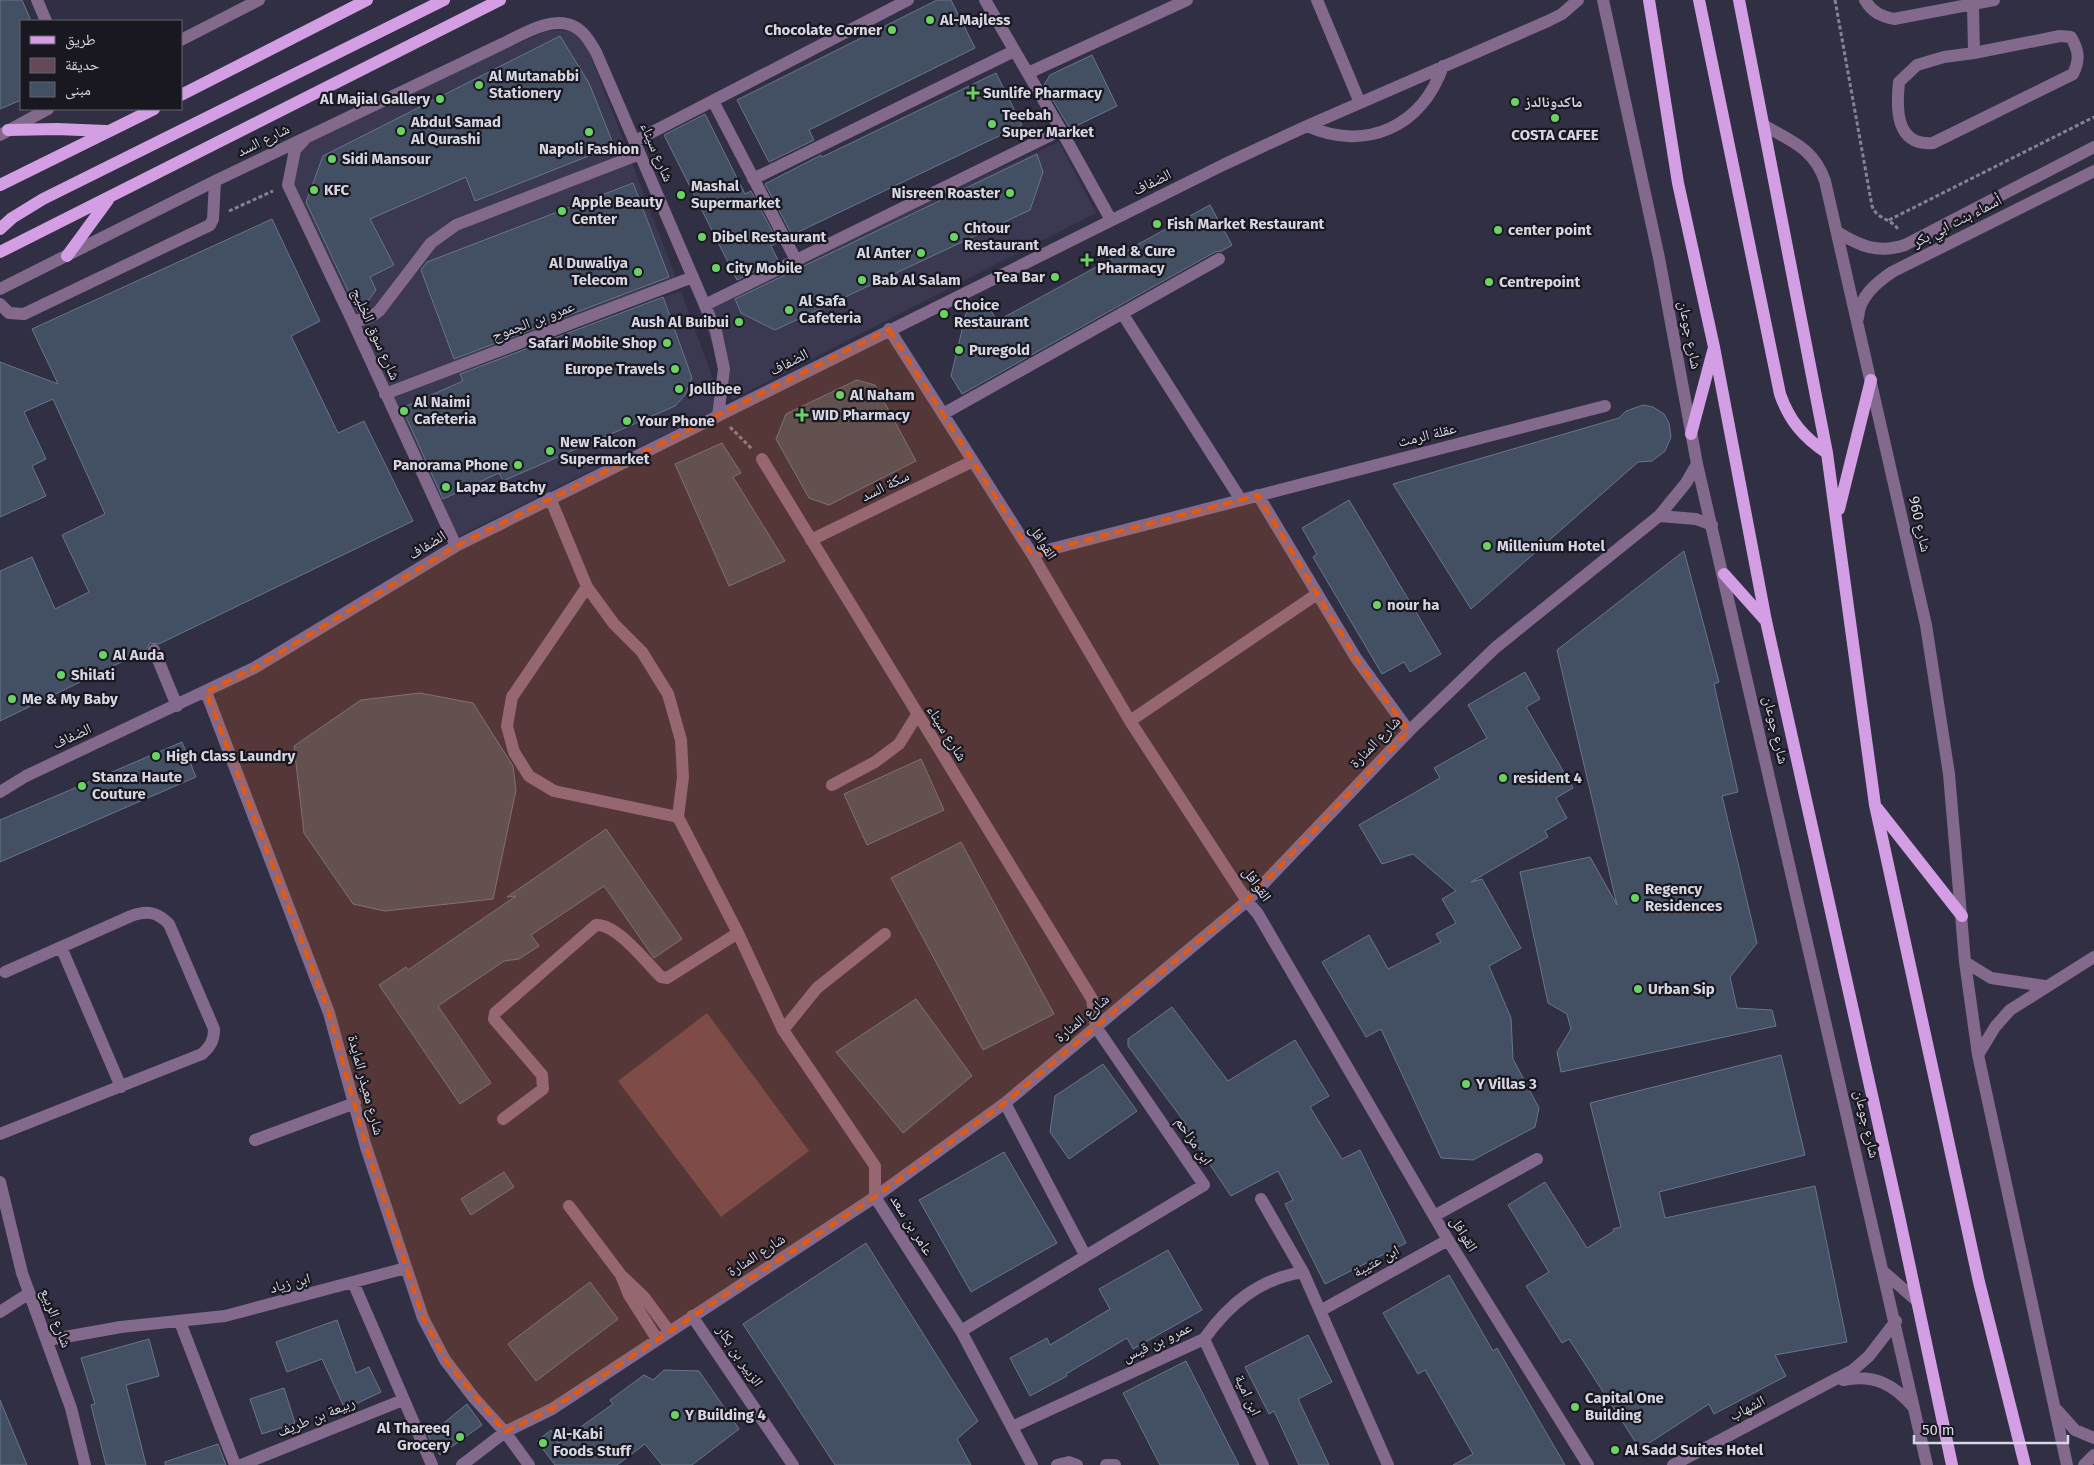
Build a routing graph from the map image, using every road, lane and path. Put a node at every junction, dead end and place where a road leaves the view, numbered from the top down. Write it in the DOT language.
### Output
graph roads {
  1 [pos="38,0"];
  2 [pos="259,0"];
  3 [pos="367,0"];
  4 [pos="444,0"];
  5 [pos="500,0"];
  6 [pos="908,0"];
  7 [pos="985,0"];
  8 [pos="1186,0"];
  9 [pos="1317,0"];
  10 [pos="1578,0"];
  11 [pos="1603,0"];
  12 [pos="1649,0"];
  13 [pos="1699,0"];
  14 [pos="1739,0"];
  15 [pos="1834,0"];
  16 [pos="1865,0"];
  17 [pos="1994,0"];
  18 [pos="1972,5"];
  19 [pos="46,20"];
  20 [pos="542,26"];
  21 [pos="182,39"];
  22 [pos="1014,51"];
  23 [pos="1974,53"];
  24 [pos="1443,66"];
  25 [pos="1028,73"];
  26 [pos="182,94"];
  27 [pos="712,101"];
  28 [pos="1360,103"];
  29 [pos="46,110"];
  30 [pos="152,110"];
  31 [pos="2094,117"];
  32 [pos="1306,126"];
  33 [pos="1765,126"];
  34 [pos="1061,130"];
  35 [pos="4,132"];
  36 [pos="108,132"];
  37 [pos="306,137"];
  38 [pos="635,141"];
  39 [pos="2094,147"];
  40 [pos="640,154"];
  41 [pos="2094,171"];
  42 [pos="754,179"];
  43 [pos="215,181"];
  44 [pos="0,185"];
  45 [pos="288,185"];
  46 [pos="112,195"];
  47 [pos="213,219"];
  48 [pos="1111,220"];
  49 [pos="1889,220"];
  50 [pos="0,229"];
  51 [pos="1837,232"];
  52 [pos="1904,245"];
  53 [pos="0,252"];
  54 [pos="67,256"];
  55 [pos="1219,259"];
  56 [pos="796,260"];
  57 [pos="693,277"];
  58 [pos="0,289"];
  59 [pos="0,304"];
  60 [pos="705,305"];
  61 [pos="1122,313"];
  62 [pos="352,320"];
  63 [pos="1858,322"];
  64 [pos="889,329"];
  65 [pos="1714,347"];
  66 [pos="1870,380"];
  67 [pos="385,394"];
  68 [pos="1605,406"];
  69 [pos="943,414"];
  70 [pos="718,416"];
  71 [pos="1691,434"];
  72 [pos="1827,453"];
  73 [pos="762,459"];
  74 [pos="973,461"];
  75 [pos="1697,464"];
  76 [pos="1258,495"];
  77 [pos="550,498"];
  78 [pos="1241,500"];
  79 [pos="1659,516"];
  80 [pos="1837,517"];
  81 [pos="1712,525"];
  82 [pos="811,540"];
  83 [pos="456,546"];
  84 [pos="1032,554"];
  85 [pos="1724,574"];
  86 [pos="587,587"];
  87 [pos="1317,594"];
  88 [pos="1766,621"];
  89 [pos="154,650"];
  90 [pos="206,692"];
  91 [pos="177,706"];
  92 [pos="917,715"];
  93 [pos="1130,721"];
  94 [pos="1409,730"];
  95 [pos="26,776"];
  96 [pos="0,783"];
  97 [pos="832,786"];
  98 [pos="0,792"];
  99 [pos="1875,805"];
  100 [pos="678,817"];
  101 [pos="1247,901"];
  102 [pos="1962,916"];
  103 [pos="738,933"];
  104 [pos="885,934"];
  105 [pos="61,947"];
  106 [pos="2094,957"];
  107 [pos="1965,962"];
  108 [pos="5,972"];
  109 [pos="2045,986"];
  110 [pos="1096,1027"];
  111 [pos="784,1030"];
  112 [pos="1978,1054"];
  113 [pos="121,1087"];
  114 [pos="355,1102"];
  115 [pos="1005,1103"];
  116 [pos="503,1118"];
  117 [pos="0,1134"];
  118 [pos="255,1140"];
  119 [pos="1537,1159"];
  120 [pos="0,1182"];
  121 [pos="875,1197"];
  122 [pos="1261,1199"];
  123 [pos="569,1206"];
  124 [pos="1434,1216"];
  125 [pos="1448,1240"];
  126 [pos="1085,1255"];
  127 [pos="406,1268"];
  128 [pos="1303,1272"];
  129 [pos="1885,1273"];
  130 [pos="621,1275"];
  131 [pos="353,1282"];
  132 [pos="28,1294"];
  133 [pos="1917,1301"];
  134 [pos="1320,1311"];
  135 [pos="0,1312"];
  136 [pos="692,1316"];
  137 [pos="1896,1321"];
  138 [pos="180,1322"];
  139 [pos="669,1331"];
  140 [pos="961,1331"];
  141 [pos="656,1339"];
  142 [pos="1204,1339"];
  143 [pos="48,1340"];
  144 [pos="1835,1381"];
  145 [pos="403,1400"];
  146 [pos="2055,1407"];
  147 [pos="1916,1411"];
  148 [pos="1012,1427"];
  149 [pos="505,1432"];
  150 [pos="2094,1438"];
  151 [pos="2094,1454"];
  152 [pos="85,1465"];
  153 [pos="235,1465"];
  154 [pos="241,1465"];
  155 [pos="432,1465"];
  156 [pos="462,1465"];
  157 [pos="529,1465"];
  158 [pos="793,1465"];
  159 [pos="1032,1465"];
  160 [pos="1057,1465"];
  161 [pos="1077,1465"];
  162 [pos="1106,1465"];
  163 [pos="1114,1465"];
  164 [pos="1263,1465"];
  165 [pos="1388,1465"];
  166 [pos="1588,1465"];
  167 [pos="1673,1465"];
  168 [pos="1927,1465"];
  169 [pos="1952,1465"];
  170 [pos="2025,1465"];
  171 [pos="2067,1465"];
  172 [pos="2084,1465"];
  1 -- 19 [label="street"];
  2 -- 21 [label="street"];
  3 -- 26 [label="main road"];
  4 -- 50 [label="main road"];
  5 -- 46 [label="main road, شارع السد"];
  6 -- 27 [label="street"];
  7 -- 22 [label="street"];
  8 -- 25 [label="street"];
  9 -- 28 [label="street"];
  10 -- 24 [label="street, الضفاف"];
  11 -- 71 [label="street, شارع جوعان"];
  12 -- 65 [label="main road, شارع جوعان"];
  13 -- 72 [label="main road"];
  14 -- 33 [label="main road"];
  15 -- 49 [label="path"];
  16 -- 18 [label="street"];
  17 -- 18 [label="street"];
  18 -- 23 [label="street"];
  20 -- 37 [label="street, شارع السد"];
  20 -- 38 [label="street, شارع سيناء"];
  22 -- 25 [label="street"];
  22 -- 42 [label="street"];
  23 -- 23 [label="street"];
  24 -- 28 [label="street, الضفاف"];
  24 -- 32 [label="street"];
  25 -- 34 [label="street"];
  27 -- 38 [label="street"];
  27 -- 42 [label="street"];
  28 -- 32 [label="street, الضفاف"];
  29 -- 35 [label="street"];
  30 -- 36 [label="main road"];
  31 -- 49 [label="path"];
  32 -- 48 [label="street, الضفاف"];
  33 -- 51 [label="street, شارع 960"];
  33 -- 72 [label="main road"];
  34 -- 48 [label="street"];
  34 -- 56 [label="street"];
  35 -- 36 [label="main road"];
  36 -- 44 [label="main road"];
  37 -- 43 [label="street, شارع السد"];
  37 -- 45 [label="street"];
  38 -- 40 [label="street, شارع سيناء"];
  39 -- 52 [label="street, أسماء بنت ابي بكر"];
  40 -- 57 [label="street, شارع سيناء"];
  40 -- 62 [label="street"];
  41 -- 63 [label="street, أسماء بنت ابي بكر"];
  42 -- 56 [label="street"];
  43 -- 47 [label="street"];
  43 -- 54 [label="street, شارع السد"];
  45 -- 47 [label="path"];
  45 -- 62 [label="street, شارع سوق الخليج"];
  46 -- 53 [label="main road, شارع السد"];
  46 -- 54 [label="main road"];
  47 -- 59 [label="street"];
  48 -- 64 [label="street, الضفاف"];
  49 -- 52 [label="path"];
  51 -- 52 [label="street, أسماء بنت ابي بكر"];
  51 -- 63 [label="street, شارع 960"];
  54 -- 58 [label="street, شارع السد"];
  55 -- 61 [label="street"];
  56 -- 60 [label="street"];
  57 -- 60 [label="street, شارع سيناء"];
  57 -- 67 [label="street, عمرو بن الجموح"];
  60 -- 70 [label="street, شارع سيناء"];
  61 -- 69 [label="street"];
  61 -- 78 [label="street"];
  62 -- 67 [label="street, شارع سوق الخليج"];
  63 -- 66 [label="street, شارع 960"];
  64 -- 69 [label="street, القوافل"];
  64 -- 70 [label="street, الضفاف"];
  65 -- 71 [label="main road"];
  65 -- 88 [label="main road, شارع جوعان"];
  66 -- 80 [label="main road"];
  66 -- 102 [label="street, شارع 960"];
  67 -- 83 [label="street, شارع سوق الخليج"];
  68 -- 76 [label="street, عقلة الرمث"];
  69 -- 74 [label="street, القوافل"];
  70 -- 73 [label="path"];
  70 -- 77 [label="street, الضفاف"];
  71 -- 75 [label="street, شارع جوعان"];
  72 -- 80 [label="main road"];
  73 -- 82 [label="street, شارع سيناء"];
  74 -- 82 [label="street, سكة السد"];
  74 -- 84 [label="street, القوافل"];
  75 -- 79 [label="street, شارع المنارة"];
  75 -- 81 [label="street, شارع جوعان"];
  76 -- 78 [label="street, عقلة الرمث"];
  76 -- 87 [label="street"];
  77 -- 83 [label="street, الضفاف"];
  77 -- 86 [label="street"];
  78 -- 84 [label="street, عقلة الرمث"];
  79 -- 81 [label="street"];
  79 -- 94 [label="street, شارع المنارة"];
  80 -- 99 [label="main road"];
  81 -- 85 [label="street, شارع جوعان"];
  82 -- 92 [label="street, شارع سيناء"];
  83 -- 90 [label="street, الضفاف"];
  84 -- 93 [label="street, القوافل"];
  85 -- 88 [label="main road"];
  85 -- 129 [label="street, شارع جوعان"];
  86 -- 100 [label="street"];
  86 -- 100 [label="street"];
  87 -- 93 [label="street"];
  87 -- 94 [label="street"];
  88 -- 133 [label="main road, شارع جوعان"];
  89 -- 91 [label="street"];
  90 -- 91 [label="street, الضفاف"];
  90 -- 114 [label="street, شارع معيذر المايدة"];
  91 -- 95 [label="street, الضفاف"];
  92 -- 97 [label="street"];
  92 -- 110 [label="street, شارع سيناء"];
  93 -- 101 [label="street, القوافل"];
  94 -- 101 [label="street, شارع المنارة"];
  95 -- 96 [label="street, الضفاف"];
  95 -- 98 [label="street, الضفاف"];
  99 -- 102 [label="main road"];
  99 -- 170 [label="main road"];
  100 -- 103 [label="street, عامر بن سعد"];
  101 -- 110 [label="street, شارع المنارة"];
  101 -- 124 [label="street, القوافل"];
  102 -- 107 [label="street, شارع 960"];
  103 -- 111 [label="street, عامر بن سعد"];
  103 -- 116 [label="street"];
  104 -- 111 [label="street"];
  105 -- 108 [label="street"];
  105 -- 113 [label="street"];
  105 -- 113 [label="street"];
  106 -- 109 [label="street"];
  107 -- 109 [label="street"];
  107 -- 112 [label="street"];
  109 -- 112 [label="street"];
  110 -- 115 [label="street, شارع المنارة"];
  110 -- 126 [label="street, ابن مزاحم"];
  111 -- 121 [label="street, عامر بن سعد"];
  112 -- 146 [label="street"];
  113 -- 117 [label="street"];
  114 -- 118 [label="street"];
  114 -- 127 [label="street, شارع معيذر المايدة"];
  115 -- 121 [label="street, شارع المنارة"];
  115 -- 126 [label="street"];
  119 -- 124 [label="street"];
  120 -- 132 [label="street, شارع الربيع"];
  121 -- 136 [label="street, شارع المنارة"];
  121 -- 140 [label="street, عامر بن سعد"];
  122 -- 128 [label="street"];
  123 -- 130 [label="street"];
  124 -- 125 [label="street, القوافل"];
  125 -- 134 [label="street, ابن عتيبة"];
  125 -- 166 [label="street, القوافل"];
  126 -- 140 [label="street, ابن مزاحم"];
  127 -- 131 [label="street, ابن زياد"];
  127 -- 149 [label="street, شارع معيذر المايدة"];
  128 -- 134 [label="street"];
  128 -- 142 [label="street, عمرو بن قيس"];
  129 -- 133 [label="street"];
  129 -- 137 [label="street, شارع جوعان"];
  130 -- 139 [label="street"];
  130 -- 141 [label="street"];
  131 -- 138 [label="street, ابن زياد"];
  131 -- 145 [label="street"];
  132 -- 135 [label="street"];
  132 -- 143 [label="street, شارع الربيع"];
  133 -- 169 [label="main road, شارع جوعان"];
  134 -- 165 [label="street"];
  136 -- 139 [label="street, شارع المنارة"];
  136 -- 158 [label="street, الزبير بن بكار"];
  137 -- 144 [label="street, الشهاب"];
  137 -- 147 [label="street, شارع جوعان"];
  138 -- 143 [label="street, ابن زياد"];
  138 -- 153 [label="street"];
  139 -- 141 [label="street, شارع المنارة"];
  140 -- 148 [label="street, عامر بن سعد"];
  141 -- 149 [label="street, شارع المنارة"];
  142 -- 148 [label="street, عمرو بن قيس"];
  142 -- 164 [label="street, ابن امية"];
  143 -- 152 [label="street, شارع الربيع"];
  144 -- 147 [label="street, الشهاب"];
  144 -- 167 [label="street, الشهاب"];
  145 -- 154 [label="street, ربيعة بن طريف"];
  145 -- 155 [label="street"];
  146 -- 150 [label="street"];
  146 -- 171 [label="street"];
  147 -- 168 [label="street, شارع جوعان"];
  148 -- 159 [label="street, عامر بن سعد"];
  149 -- 156 [label="street, شارع المنارة"];
  149 -- 157 [label="street, شارع معيذر المايدة"];
  151 -- 172 [label="street"];
  160 -- 161 [label="street"];
  162 -- 163 [label="street"];
}
